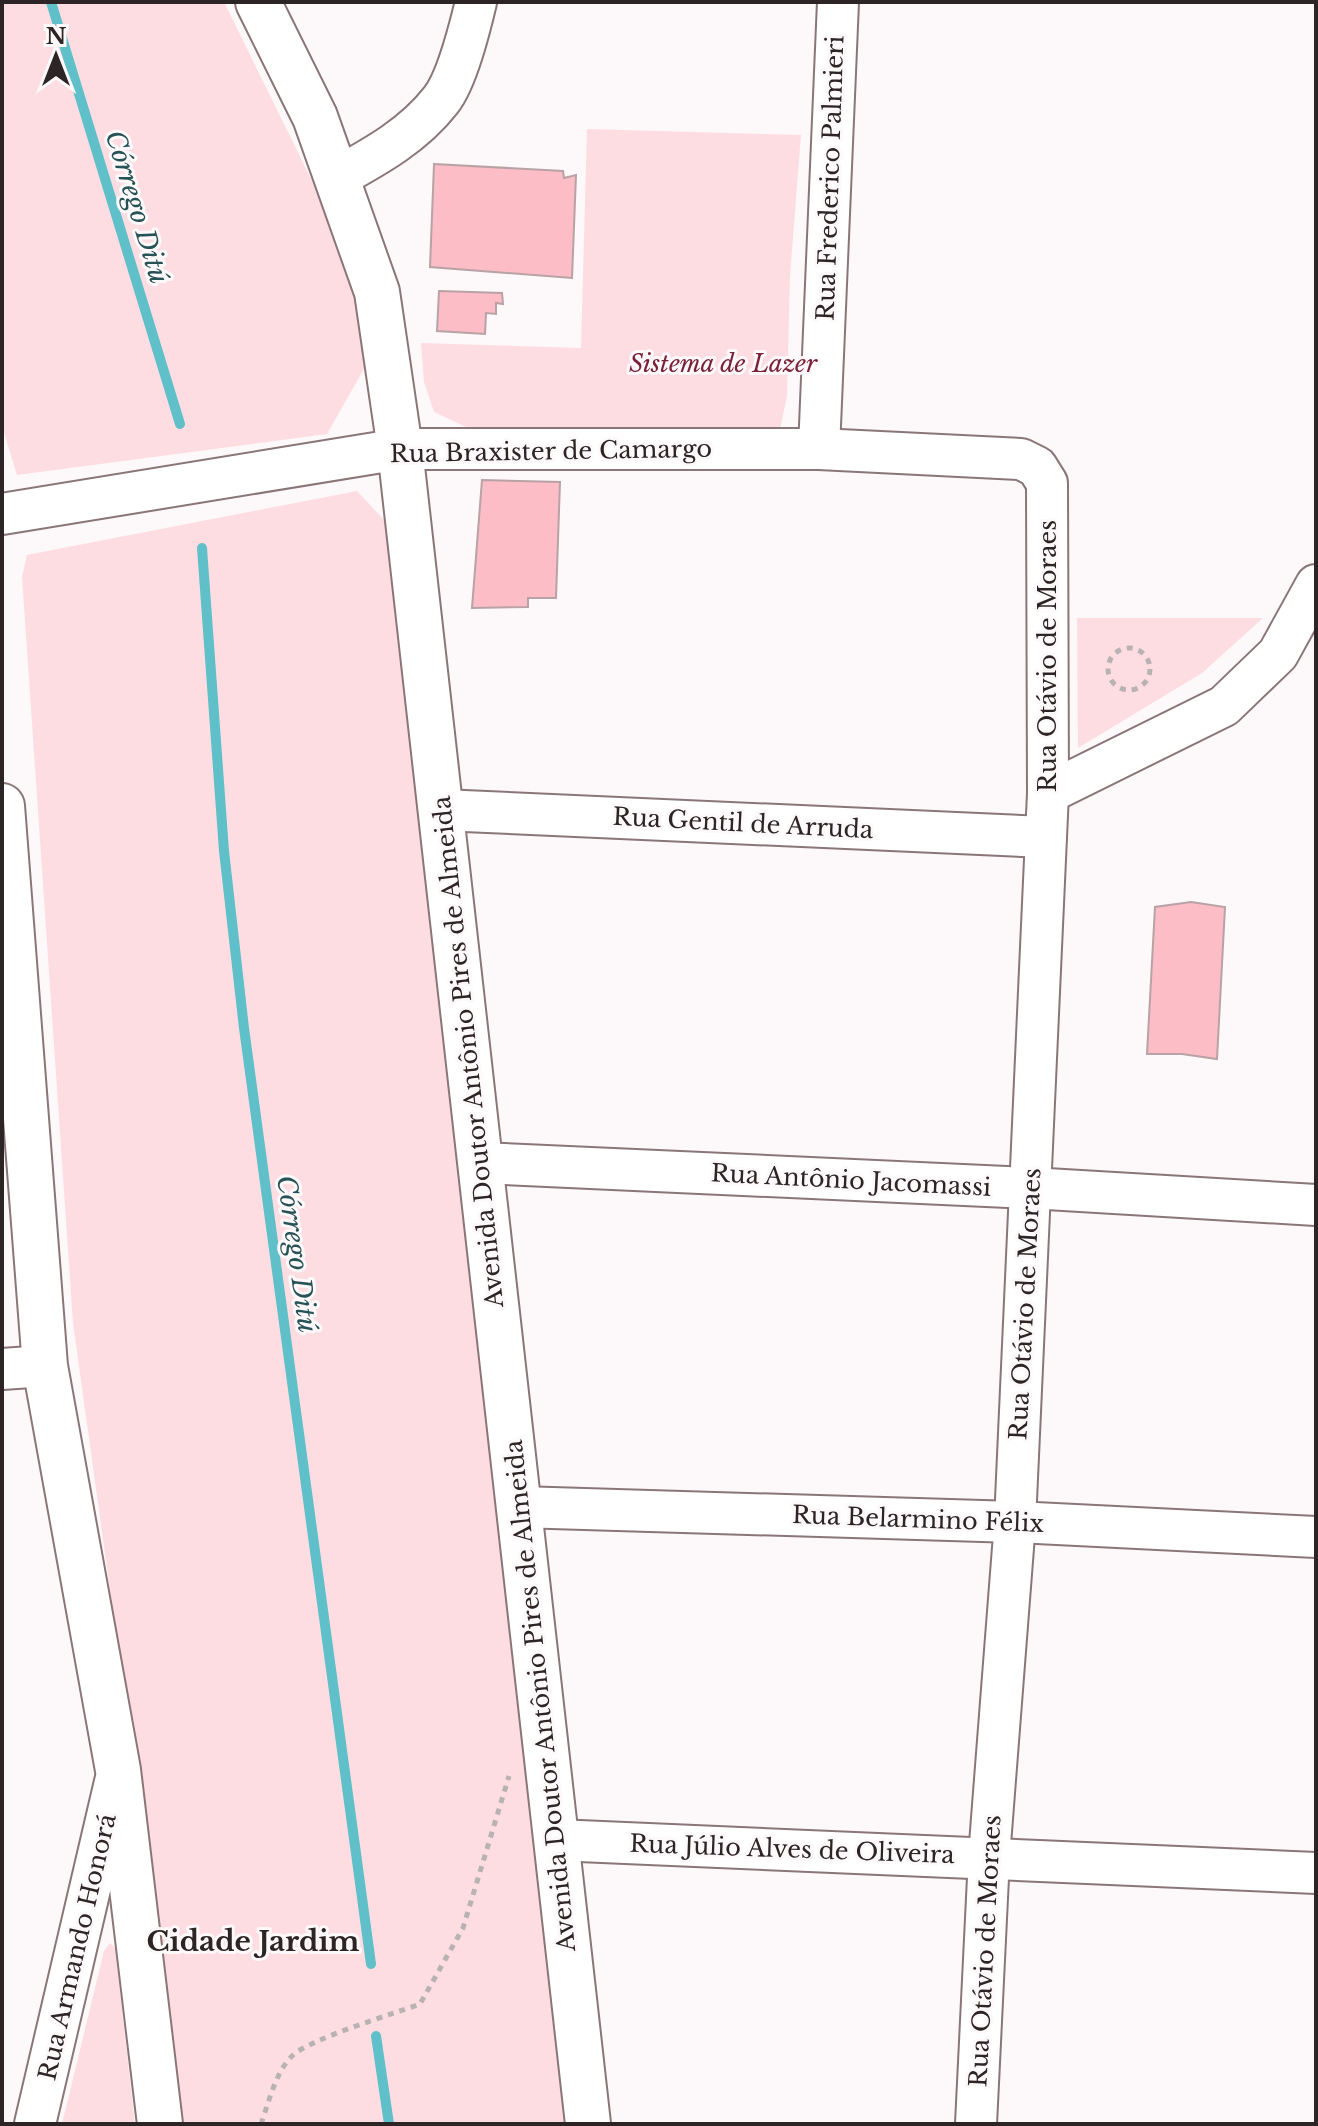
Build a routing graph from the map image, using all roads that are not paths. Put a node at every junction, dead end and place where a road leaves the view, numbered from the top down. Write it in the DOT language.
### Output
graph roads {
  1 [pos="258,2"];
  2 [pos="476,2"];
  3 [pos="838,2"];
  4 [pos="338,177"];
  5 [pos="400,449"];
  6 [pos="819,449"];
  7 [pos="1047,483"];
  8 [pos="2,514"];
  9 [pos="1316,585"];
  10 [pos="1048,793"];
  11 [pos="2,806"];
  12 [pos="441,810"];
  13 [pos="1046,837"];
  14 [pos="481,1163"];
  15 [pos="1030,1188"];
  16 [pos="1316,1205"];
  17 [pos="45,1366"];
  18 [pos="2,1369"];
  19 [pos="519,1507"];
  20 [pos="1015,1522"];
  21 [pos="1316,1537"];
  22 [pos="118,1770"];
  23 [pos="556,1840"];
  24 [pos="989,1857"];
  25 [pos="1316,1873"];
  26 [pos="35,2124"];
  27 [pos="160,2124"];
  28 [pos="588,2124"];
  29 [pos="976,2124"];
  1 -- 4 [label="main road, Avenida Doutor Antônio Pires de Almeida"];
  2 -- 4 [label="street"];
  3 -- 6 [label="street, Rua Frederico Palmieri"];
  4 -- 5 [label="main road, Avenida Doutor Antônio Pires de Almeida"];
  5 -- 6 [label="street, Rua Braxister de Camargo"];
  5 -- 8 [label="street, Rua Braxister de Camargo"];
  5 -- 12 [label="main road, Avenida Doutor Antônio Pires de Almeida"];
  6 -- 7 [label="street, Rua Braxister de Camargo"];
  7 -- 10 [label="street, Rua Otávio de Moraes"];
  9 -- 10 [label="street"];
  10 -- 13 [label="street, Rua Otávio de Moraes"];
  11 -- 17 [label="main road"];
  12 -- 13 [label="street, Rua Gentil de Arruda"];
  12 -- 14 [label="main road, Avenida Doutor Antônio Pires de Almeida"];
  13 -- 15 [label="street, Rua Otávio de Moraes"];
  14 -- 15 [label="street, Rua Antônio Jacomassi"];
  14 -- 19 [label="main road, Avenida Doutor Antônio Pires de Almeida"];
  15 -- 16 [label="street, Rua Antônio Jacomassi"];
  15 -- 20 [label="street, Rua Otávio de Moraes"];
  17 -- 18 [label="street"];
  17 -- 22 [label="main road"];
  19 -- 20 [label="street, Rua Belarmino Félix"];
  19 -- 23 [label="main road, Avenida Doutor Antônio Pires de Almeida"];
  20 -- 21 [label="street, Rua Belarmino Félix"];
  20 -- 24 [label="street, Rua Otávio de Moraes"];
  22 -- 26 [label="street, Rua Armando Honorá"];
  22 -- 27 [label="main road"];
  23 -- 24 [label="street, Rua Júlio Alves de Oliveira"];
  23 -- 28 [label="main road, Avenida Doutor Antônio Pires de Almeida"];
  24 -- 25 [label="street, Rua Júlio Alves de Oliveira"];
  24 -- 29 [label="street, Rua Otávio de Moraes"];
}
